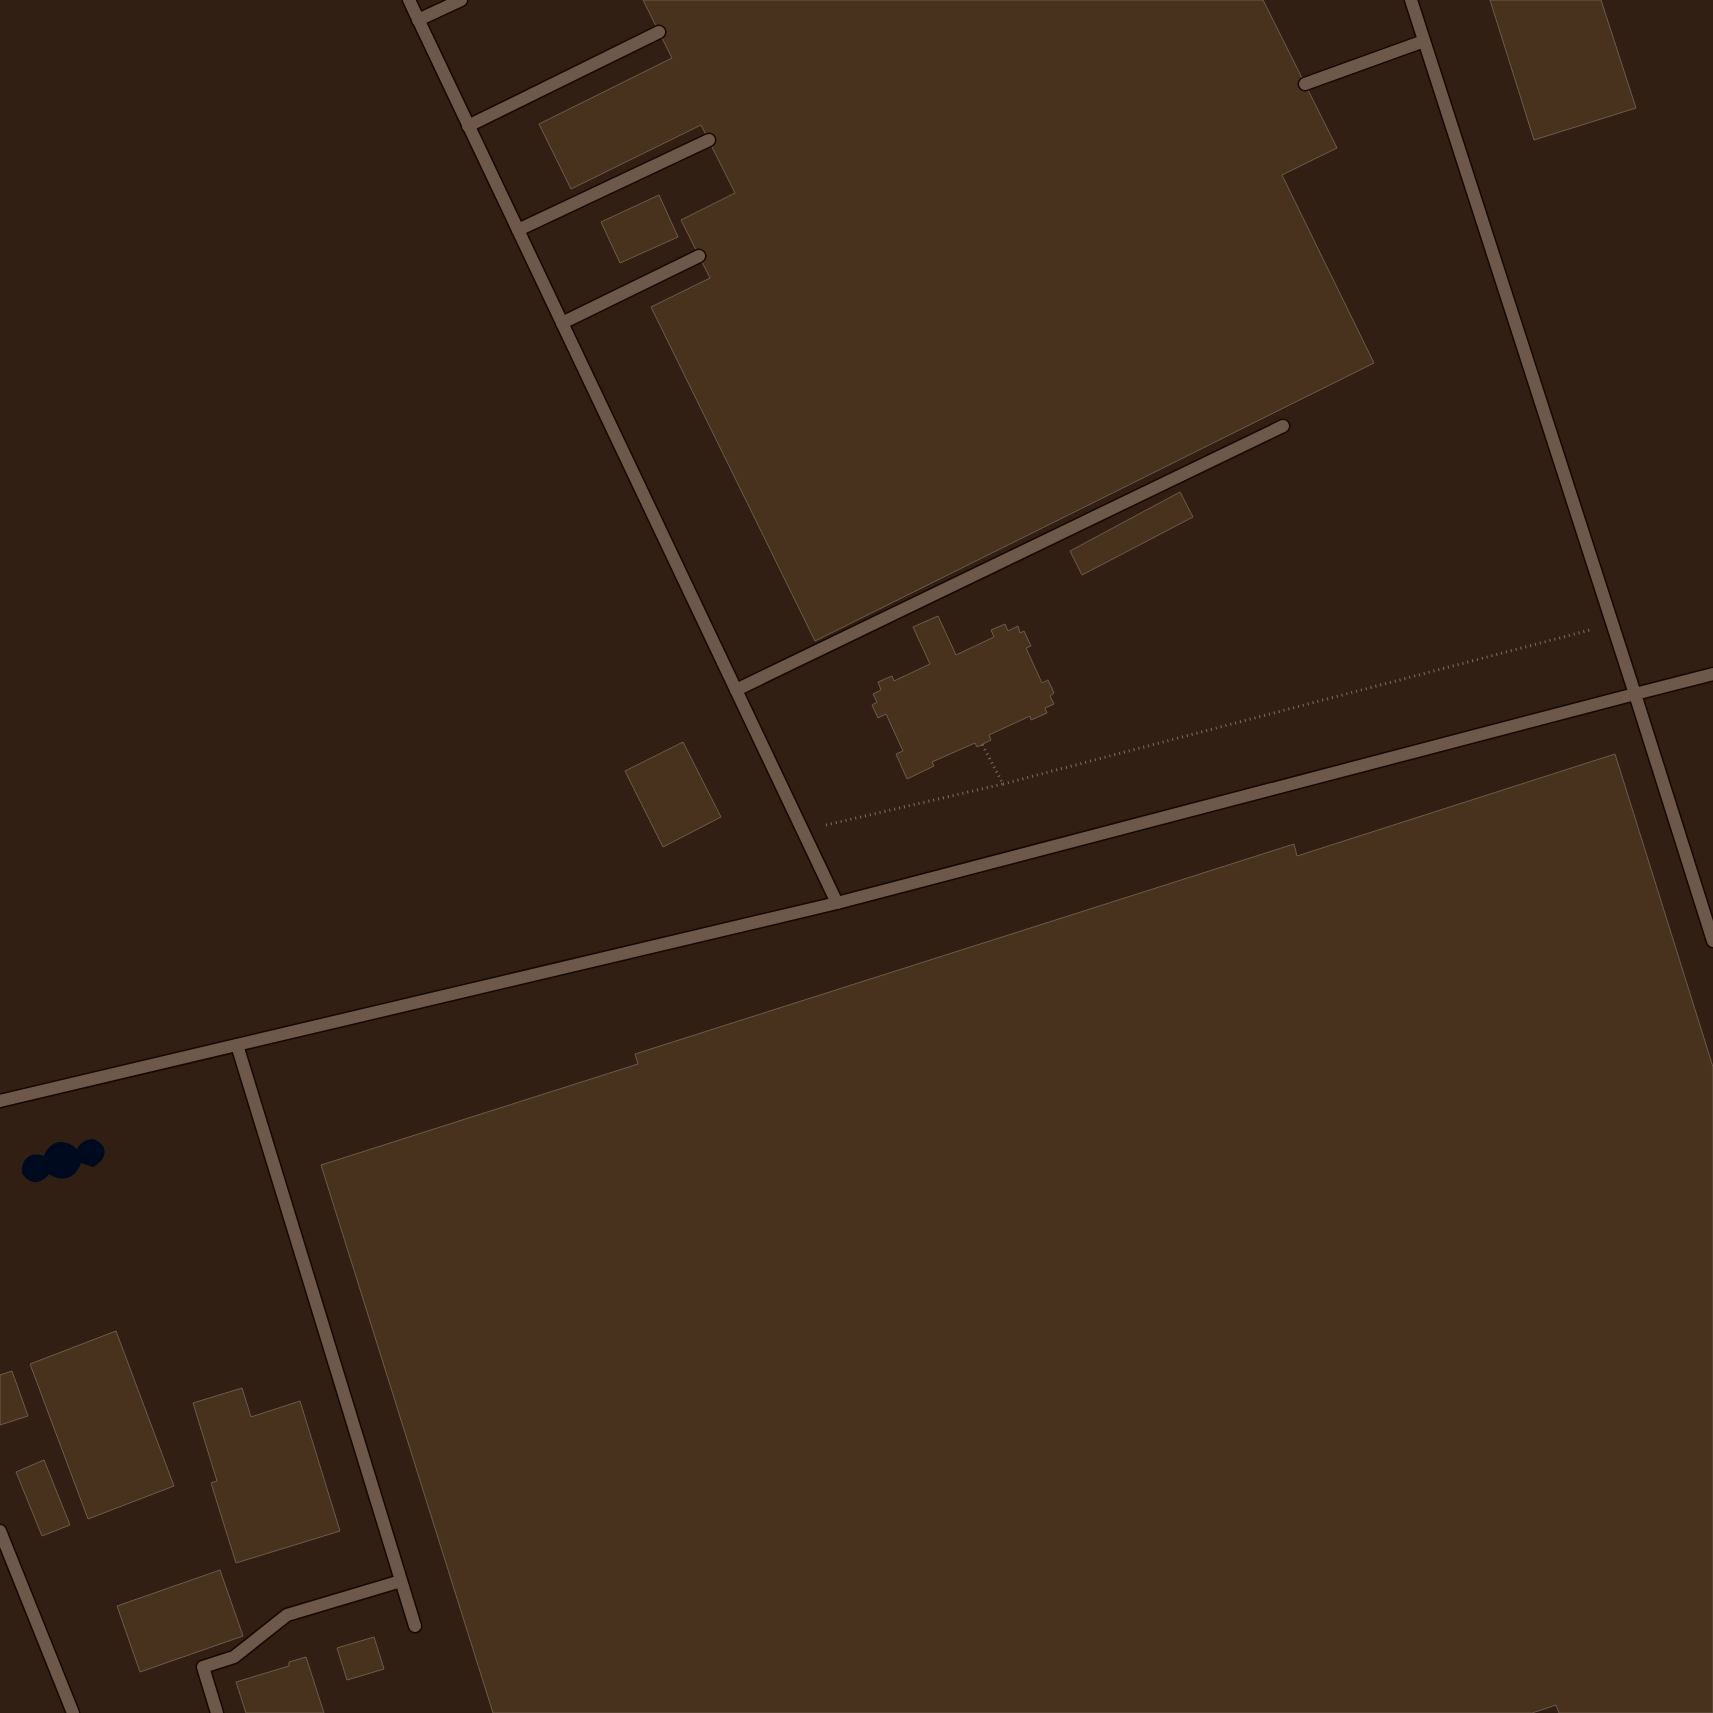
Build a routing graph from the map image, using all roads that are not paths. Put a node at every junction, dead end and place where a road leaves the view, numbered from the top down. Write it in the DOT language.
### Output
graph roads {
  1 [pos="409,0"];
  2 [pos="461,0"];
  3 [pos="1411,0"];
  4 [pos="418,20"];
  5 [pos="659,32"];
  6 [pos="1424,41"];
  7 [pos="1305,84"];
  8 [pos="468,126"];
  9 [pos="708,140"];
  10 [pos="518,230"];
  11 [pos="699,256"];
  12 [pos="562,323"];
  13 [pos="1283,426"];
  14 [pos="1713,674"];
  15 [pos="736,690"];
  16 [pos="1636,694"];
  17 [pos="837,903"];
  18 [pos="1713,942"];
  19 [pos="237,1045"];
  20 [pos="0,1101"];
  21 [pos="0,1531"];
  22 [pos="402,1581"];
  23 [pos="415,1626"];
  24 [pos="73,1713"];
  25 [pos="217,1713"];
  1 -- 4 [label="lane"];
  2 -- 4 [label="lane"];
  3 -- 6 [label="lane"];
  4 -- 8 [label="lane"];
  5 -- 8 [label="lane"];
  6 -- 7 [label="lane"];
  6 -- 16 [label="lane"];
  8 -- 10 [label="lane"];
  9 -- 10 [label="lane"];
  10 -- 12 [label="lane"];
  11 -- 12 [label="lane"];
  12 -- 15 [label="lane"];
  13 -- 15 [label="lane"];
  14 -- 16 [label="lane"];
  15 -- 17 [label="lane"];
  16 -- 17 [label="lane"];
  16 -- 18 [label="lane"];
  17 -- 19 [label="lane"];
  19 -- 20 [label="lane"];
  19 -- 22 [label="lane"];
  21 -- 24 [label="lane"];
  22 -- 23 [label="lane"];
  22 -- 25 [label="lane"];
}
